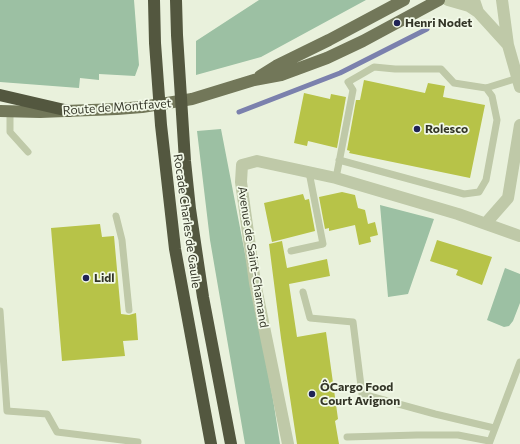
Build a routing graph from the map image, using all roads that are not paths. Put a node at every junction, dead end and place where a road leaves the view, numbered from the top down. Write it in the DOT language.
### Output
graph roads {
  1 [pos="154,0"];
  2 [pos="176,0"];
  3 [pos="404,0"];
  4 [pos="439,0"];
  5 [pos="448,0"];
  6 [pos="474,0"];
  7 [pos="502,0"];
  8 [pos="478,12"];
  9 [pos="508,46"];
  10 [pos="254,80"];
  11 [pos="519,82"];
  12 [pos="486,88"];
  13 [pos="0,95"];
  14 [pos="5,111"];
  15 [pos="69,111"];
  16 [pos="520,125"];
  17 [pos="28,152"];
  18 [pos="339,160"];
  19 [pos="309,172"];
  20 [pos="336,178"];
  21 [pos="116,216"];
  22 [pos="486,223"];
  23 [pos="520,236"];
  24 [pos="291,251"];
  25 [pos="303,292"];
  26 [pos="129,310"];
  27 [pos="0,311"];
  28 [pos="520,362"];
  29 [pos="494,428"];
  30 [pos="347,437"];
  31 [pos="138,442"];
  32 [pos="489,443"];
  33 [pos="211,444"];
  34 [pos="230,444"];
  35 [pos="288,444"];
  1 -- 33 [label="highway, Rocade Charles de Gaulle"];
  2 -- 34 [label="highway, Rocade Charles de Gaulle"];
  3 -- 10 [label="main road, Route de Montfavet"];
  4 -- 10 [label="main road, Route de Montfavet"];
  5 -- 8 [label="street"];
  6 -- 8 [label="street"];
  7 -- 9 [label="street"];
  8 -- 9 [label="street"];
  9 -- 11 [label="street"];
  10 -- 15 [label="main road, Route de Montfavet"];
  11 -- 12 [label="lane"];
  12 -- 18 [label="lane"];
  12 -- 18 [label="lane"];
  13 -- 15 [label="highway"];
  14 -- 15 [label="main road, Route de Montfavet"];
  14 -- 17 [label="lane"];
  16 -- 22 [label="street"];
  18 -- 20 [label="lane"];
  19 -- 20 [label="street, Avenue de Saint-Chamand"];
  19 -- 24 [label="lane"];
  19 -- 35 [label="street, Avenue de Saint-Chamand"];
  20 -- 22 [label="street, Avenue de Saint-Chamand"];
  21 -- 26 [label="lane"];
  22 -- 23 [label="street, Avenue de Saint-Chamand"];
  25 -- 29 [label="lane"];
  27 -- 31 [label="lane"];
  28 -- 29 [label="lane"];
  29 -- 32 [label="lane"];
  30 -- 32 [label="lane"];
}
